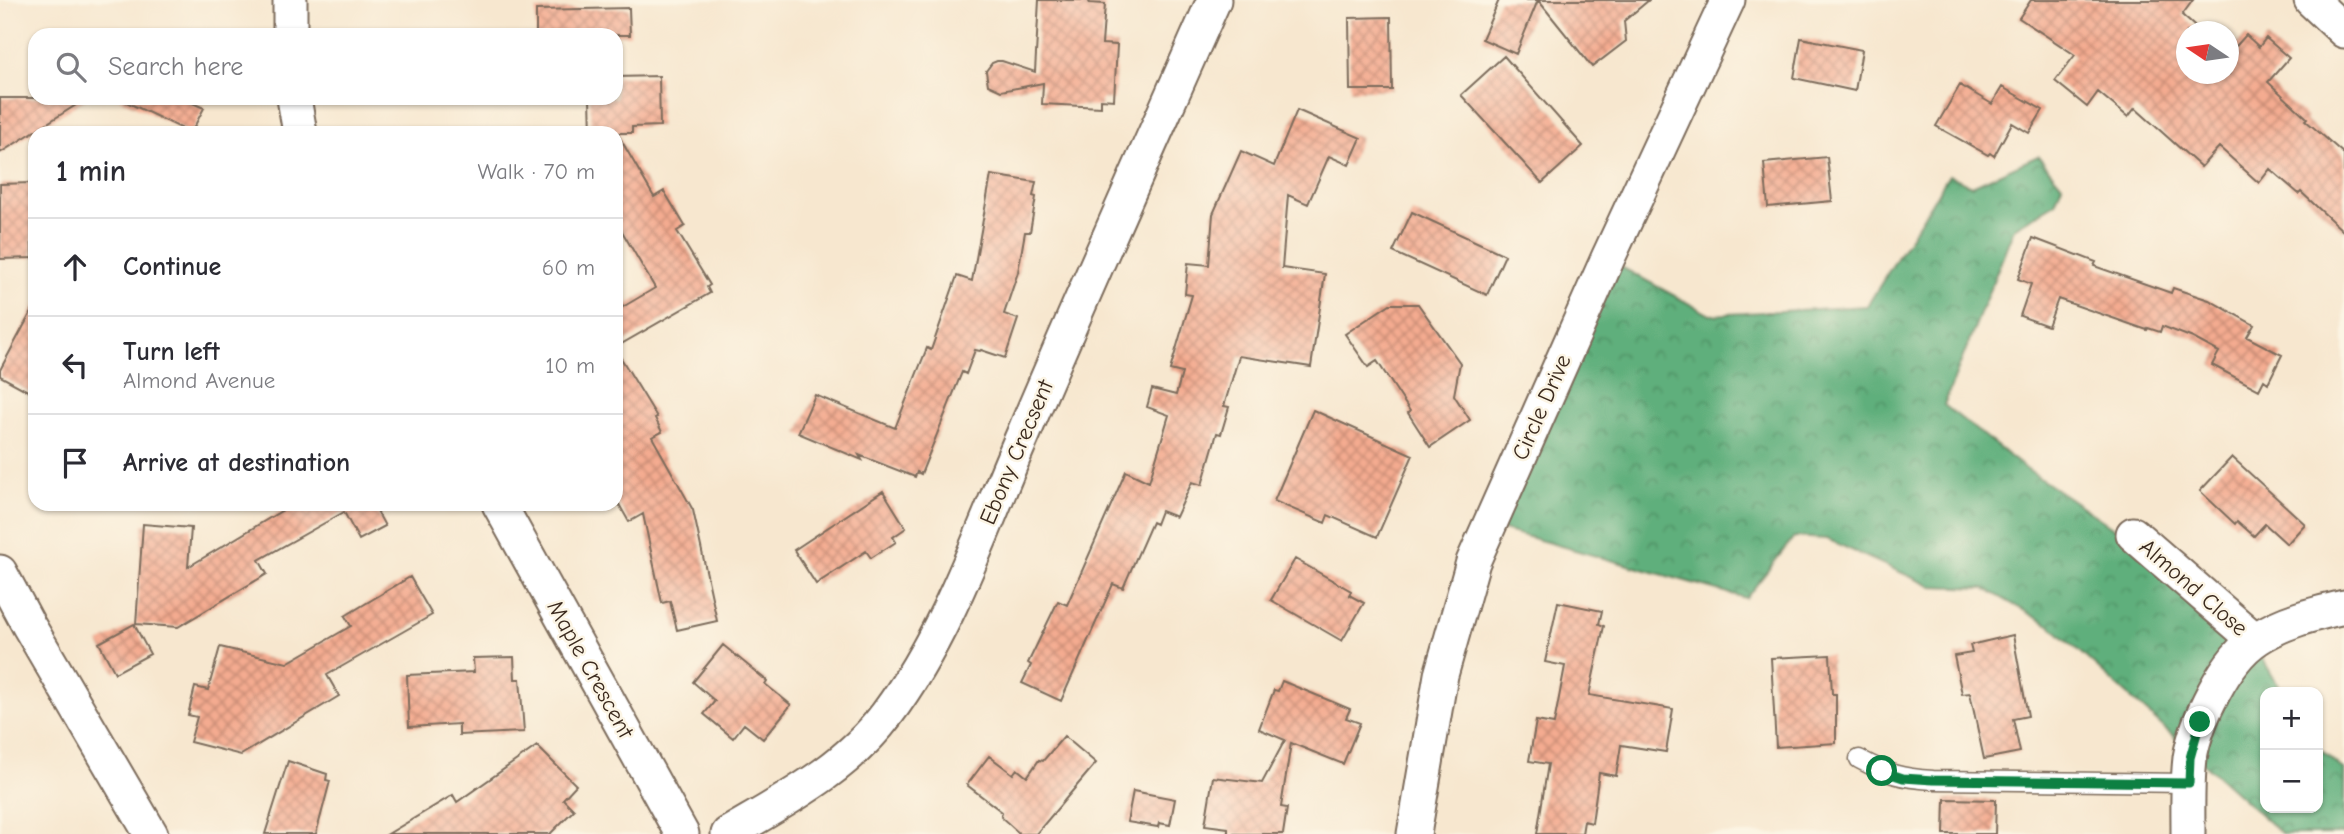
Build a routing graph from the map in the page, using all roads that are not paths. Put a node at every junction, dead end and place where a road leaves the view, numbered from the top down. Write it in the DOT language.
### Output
graph roads {
  1 [pos="290,0"];
  2 [pos="1214,0"];
  3 [pos="1728,0"];
  4 [pos="2311,0"];
  5 [pos="290,28"];
  6 [pos="2344,31"];
  7 [pos="295,105"];
  8 [pos="299,126"];
  9 [pos="503,511"];
  10 [pos="2133,534"];
  11 [pos="0,572"];
  12 [pos="2344,607"];
  13 [pos="2255,639"];
  14 [pos="1859,759"];
  15 [pos="2189,783"];
  16 [pos="151,834"];
  17 [pos="682,834"];
  18 [pos="728,834"];
  19 [pos="1414,834"];
  20 [pos="2188,834"];
  1 -- 5 [label="street"];
  2 -- 18 [label="street, Ebony Crecsent"];
  3 -- 19 [label="street, Circle Drive"];
  4 -- 6 [label="street"];
  7 -- 8 [label="street"];
  9 -- 17 [label="street, Maple Crescent"];
  10 -- 13 [label="street, Almond Close"];
  11 -- 16 [label="street"];
  12 -- 13 [label="street"];
  13 -- 15 [label="street"];
  14 -- 15 [label="lane"];
  15 -- 20 [label="street"];
}
